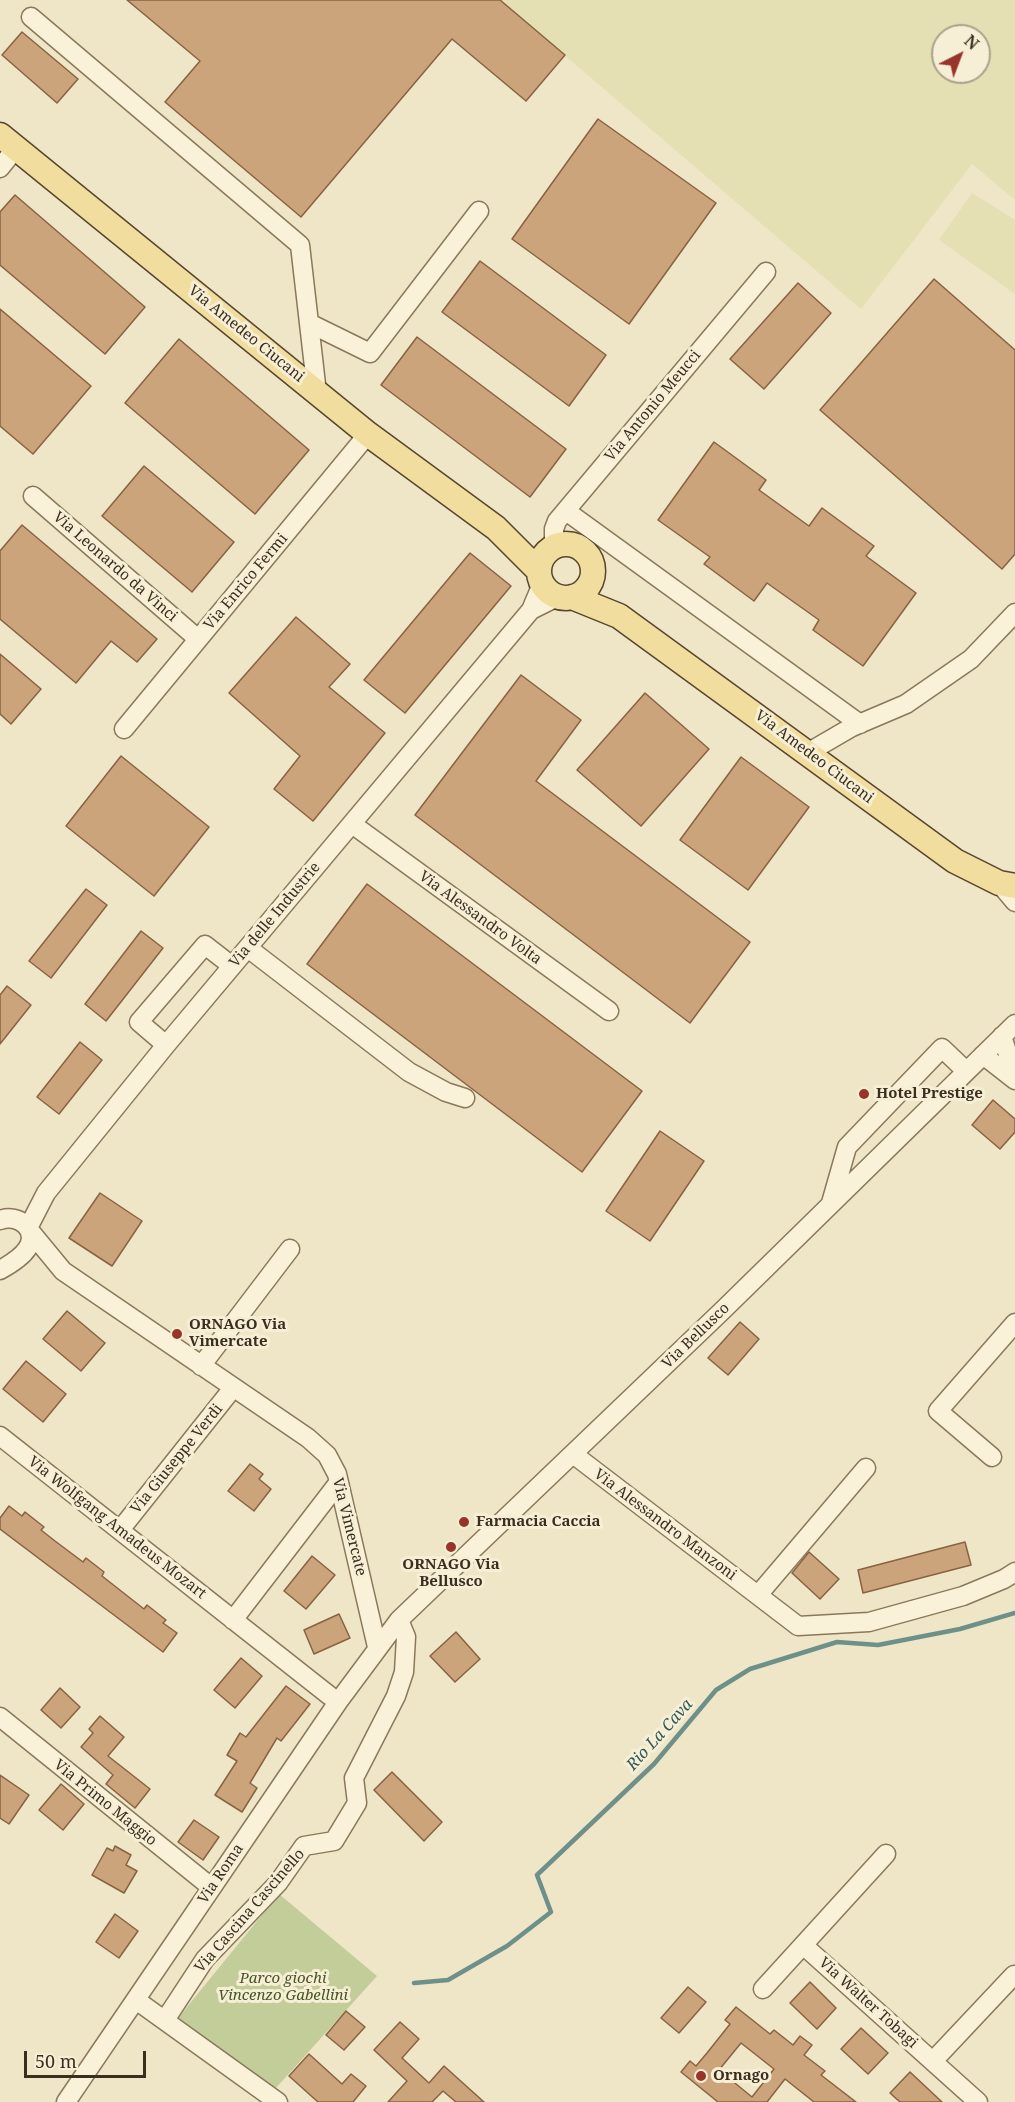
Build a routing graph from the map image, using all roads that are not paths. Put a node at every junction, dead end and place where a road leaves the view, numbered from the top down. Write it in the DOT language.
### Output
graph roads {
  1 [pos="31,17"];
  2 [pos="8,141"];
  3 [pos="0,168"];
  4 [pos="479,211"];
  5 [pos="766,272"];
  6 [pos="309,323"];
  7 [pos="317,393"];
  8 [pos="368,434"];
  9 [pos="33,496"];
  10 [pos="566,511"];
  11 [pos="496,528"];
  12 [pos="554,546"];
  13 [pos="593,576"];
  14 [pos="552,587"];
  15 [pos="1015,613"];
  16 [pos="619,616"];
  17 [pos="198,639"];
  18 [pos="860,724"];
  19 [pos="124,729"];
  20 [pos="809,752"];
  21 [pos="352,824"];
  22 [pos="1007,884"];
  23 [pos="1015,902"];
  24 [pos="248,948"];
  25 [pos="232,966"];
  26 [pos="609,1011"];
  27 [pos="1009,1030"];
  28 [pos="165,1045"];
  29 [pos="983,1055"];
  30 [pos="966,1071"];
  31 [pos="1015,1078"];
  32 [pos="465,1098"];
  33 [pos="831,1204"];
  34 [pos="2,1218"];
  35 [pos="29,1230"];
  36 [pos="290,1250"];
  37 [pos="0,1255"];
  38 [pos="22,1255"];
  39 [pos="0,1270"];
  40 [pos="1015,1323"];
  41 [pos="201,1366"];
  42 [pos="233,1388"];
  43 [pos="0,1436"];
  44 [pos="573,1454"];
  45 [pos="992,1457"];
  46 [pos="866,1468"];
  47 [pos="339,1482"];
  48 [pos="120,1530"];
  49 [pos="1015,1572"];
  50 [pos="758,1595"];
  51 [pos="233,1620"];
  52 [pos="399,1620"];
  53 [pos="377,1647"];
  54 [pos="330,1696"];
  55 [pos="0,1717"];
  56 [pos="886,1854"];
  57 [pos="211,1887"];
  58 [pos="802,1945"];
  59 [pos="1014,1975"];
  60 [pos="763,1989"];
  61 [pos="136,2000"];
  62 [pos="165,2020"];
  63 [pos="933,2061"];
  64 [pos="66,2102"];
  65 [pos="278,2102"];
  66 [pos="978,2102"];
  1 -- 6 [label="street"];
  2 -- 3 [label="street"];
  2 -- 7 [label="main road, Via Amedeo Ciucani"];
  4 -- 6 [label="street"];
  5 -- 10 [label="street, Via Antonio Meucci"];
  6 -- 7 [label="street"];
  7 -- 8 [label="main road, Via Amedeo Ciucani"];
  8 -- 11 [label="main road, Via Amedeo Ciucani"];
  8 -- 17 [label="street, Via Enrico Fermi"];
  9 -- 17 [label="street, Via Leonardo da Vinci"];
  10 -- 12 [label="street, Via Antonio Meucci"];
  10 -- 18 [label="street"];
  11 -- 12 [label="main road, Via Amedeo Ciucani"];
  11 -- 14 [label="main road, Via Amedeo Ciucani"];
  12 -- 13 [label="main road, Via Amedeo Ciucani"];
  12 -- 14 [label="main road"];
  13 -- 14 [label="main road"];
  13 -- 16 [label="main road, Via Amedeo Ciucani"];
  14 -- 16 [label="main road, Via Amedeo Ciucani"];
  14 -- 21 [label="street, Via delle Industrie"];
  15 -- 18 [label="street"];
  16 -- 20 [label="main road, Via Amedeo Ciucani"];
  17 -- 19 [label="street, Via Enrico Fermi"];
  18 -- 20 [label="street"];
  20 -- 22 [label="main road, Via Amedeo Ciucani"];
  21 -- 24 [label="street, Via delle Industrie"];
  21 -- 26 [label="street, Via Alessandro Volta"];
  22 -- 23 [label="street"];
  24 -- 25 [label="street, Via delle Industrie"];
  24 -- 32 [label="street"];
  25 -- 28 [label="street, Via delle Industrie"];
  25 -- 28 [label="street"];
  27 -- 29 [label="street, Via Bellusco"];
  27 -- 31 [label="street"];
  28 -- 35 [label="street, Via delle Industrie"];
  29 -- 30 [label="street, Via Bellusco"];
  29 -- 31 [label="street"];
  30 -- 33 [label="street, Via Bellusco"];
  30 -- 33 [label="street"];
  33 -- 44 [label="street, Via Bellusco"];
  34 -- 35 [label="street"];
  35 -- 38 [label="street, Via delle Industrie"];
  35 -- 41 [label="street, Via Vimercate"];
  36 -- 41 [label="street"];
  37 -- 38 [label="street"];
  38 -- 39 [label="street"];
  40 -- 45 [label="street"];
  41 -- 42 [label="street, Via Vimercate"];
  42 -- 47 [label="street, Via Vimercate"];
  42 -- 48 [label="street, Via Giuseppe Verdi"];
  43 -- 48 [label="street, Via Wolfgang Amadeus Mozart"];
  44 -- 50 [label="street, Via Alessandro Manzoni"];
  44 -- 52 [label="street, Via Bellusco"];
  46 -- 50 [label="street"];
  47 -- 51 [label="street"];
  47 -- 53 [label="street, Via Vimercate"];
  48 -- 51 [label="street, Via Wolfgang Amadeus Mozart"];
  49 -- 50 [label="street, Via Alessandro Manzoni"];
  51 -- 54 [label="street, Via Wolfgang Amadeus Mozart"];
  52 -- 53 [label="street, Via Bellusco"];
  52 -- 62 [label="street, Via Cascina Cascinello"];
  53 -- 57 [label="street, Via Roma"];
  55 -- 57 [label="street, Via Primo Maggio"];
  56 -- 58 [label="street"];
  57 -- 61 [label="street, Via Roma"];
  58 -- 60 [label="street"];
  58 -- 63 [label="street, Via Walter Tobagi"];
  59 -- 63 [label="street"];
  61 -- 62 [label="street"];
  61 -- 64 [label="street, Via Roma"];
  62 -- 65 [label="street"];
  63 -- 66 [label="street, Via Walter Tobagi"];
}
